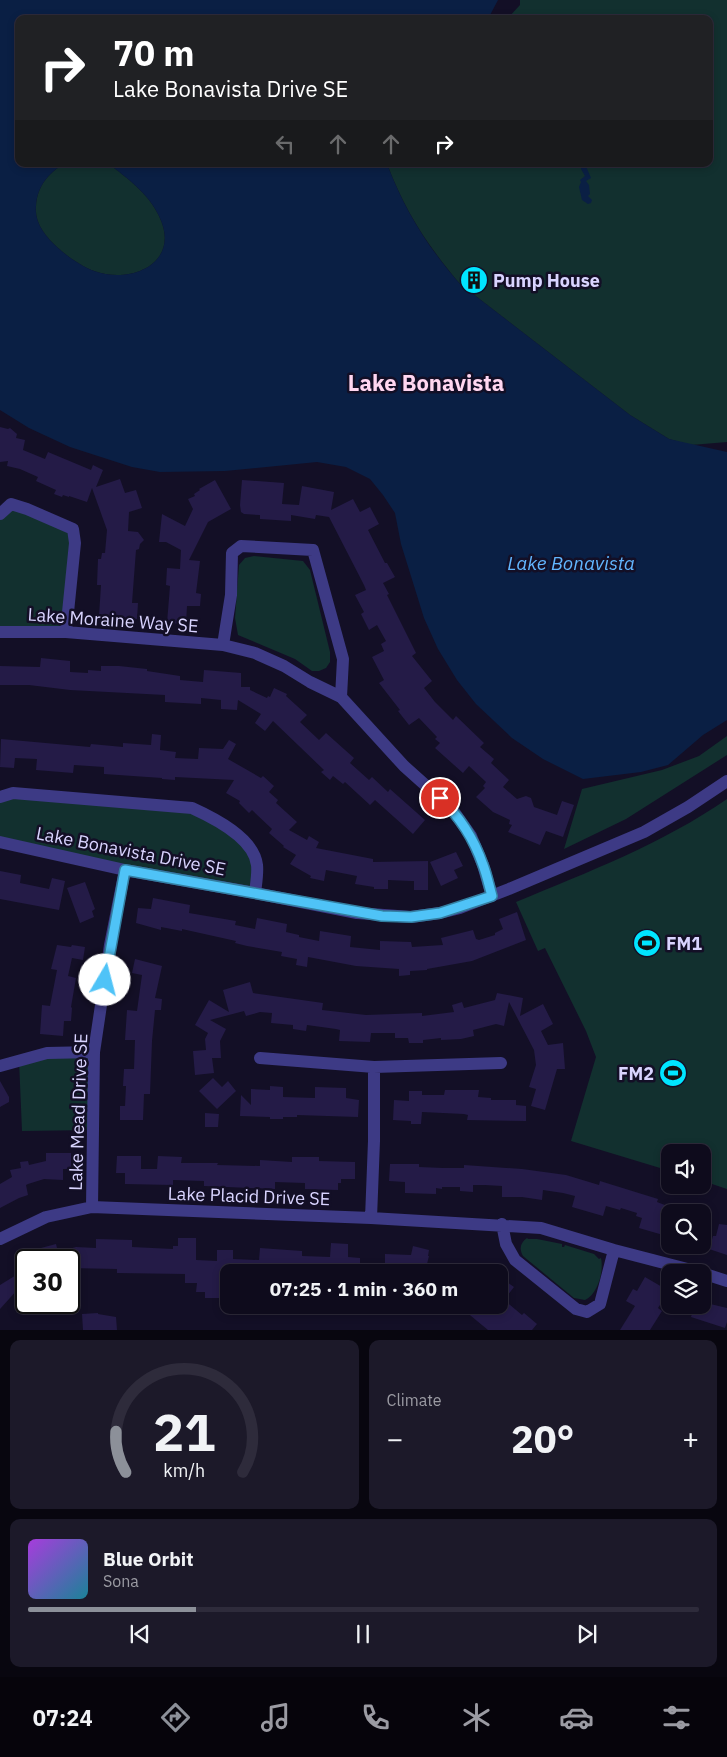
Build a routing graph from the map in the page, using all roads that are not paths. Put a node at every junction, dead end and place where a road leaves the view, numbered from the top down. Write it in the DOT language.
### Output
graph roads {
  1 [pos="0,514"];
  2 [pos="0,632"];
  3 [pos="66,632"];
  4 [pos="223,645"];
  5 [pos="341,697"];
  6 [pos="727,781"];
  7 [pos="0,797"];
  8 [pos="0,842"];
  9 [pos="125,870"];
  10 [pos="255,893"];
  11 [pos="492,896"];
  12 [pos="94,1052"];
  13 [pos="260,1058"];
  14 [pos="500,1062"];
  15 [pos="0,1066"];
  16 [pos="374,1067"];
  17 [pos="92,1207"];
  18 [pos="371,1218"];
  19 [pos="502,1224"];
  20 [pos="0,1238"];
  21 [pos="614,1250"];
  22 [pos="667,1264"];
  23 [pos="711,1276"];
  24 [pos="727,1281"];
  1 -- 3 [label="street"];
  2 -- 3 [label="street, Lake Moraine Way SE"];
  3 -- 4 [label="street, Lake Moraine Way SE"];
  4 -- 5 [label="street, Lake Moraine Way SE"];
  4 -- 5 [label="street"];
  5 -- 11 [label="street, Lake Moraine Way SE"];
  6 -- 11 [label="street, Lake Bonavista Drive SE"];
  7 -- 10 [label="street, Lake Bonavista Drive SE"];
  8 -- 9 [label="street, Lake Bonavista Drive SE"];
  9 -- 10 [label="street, Lake Bonavista Drive SE"];
  9 -- 12 [label="street, Lake Mead Drive SE"];
  10 -- 11 [label="street, Lake Bonavista Drive SE"];
  12 -- 15 [label="street"];
  12 -- 17 [label="street, Lake Mead Drive SE"];
  13 -- 16 [label="street"];
  14 -- 16 [label="street"];
  16 -- 18 [label="street"];
  17 -- 18 [label="street, Lake Placid Drive SE"];
  17 -- 20 [label="street, Lake Placid Drive SE"];
  18 -- 19 [label="street, Lake Placid Drive SE"];
  19 -- 21 [label="street, Lake Placid Drive SE"];
  19 -- 21 [label="street"];
  21 -- 22 [label="street, Lake Placid Drive SE"];
  23 -- 24 [label="street, Lake Placid Drive SE"];
}
